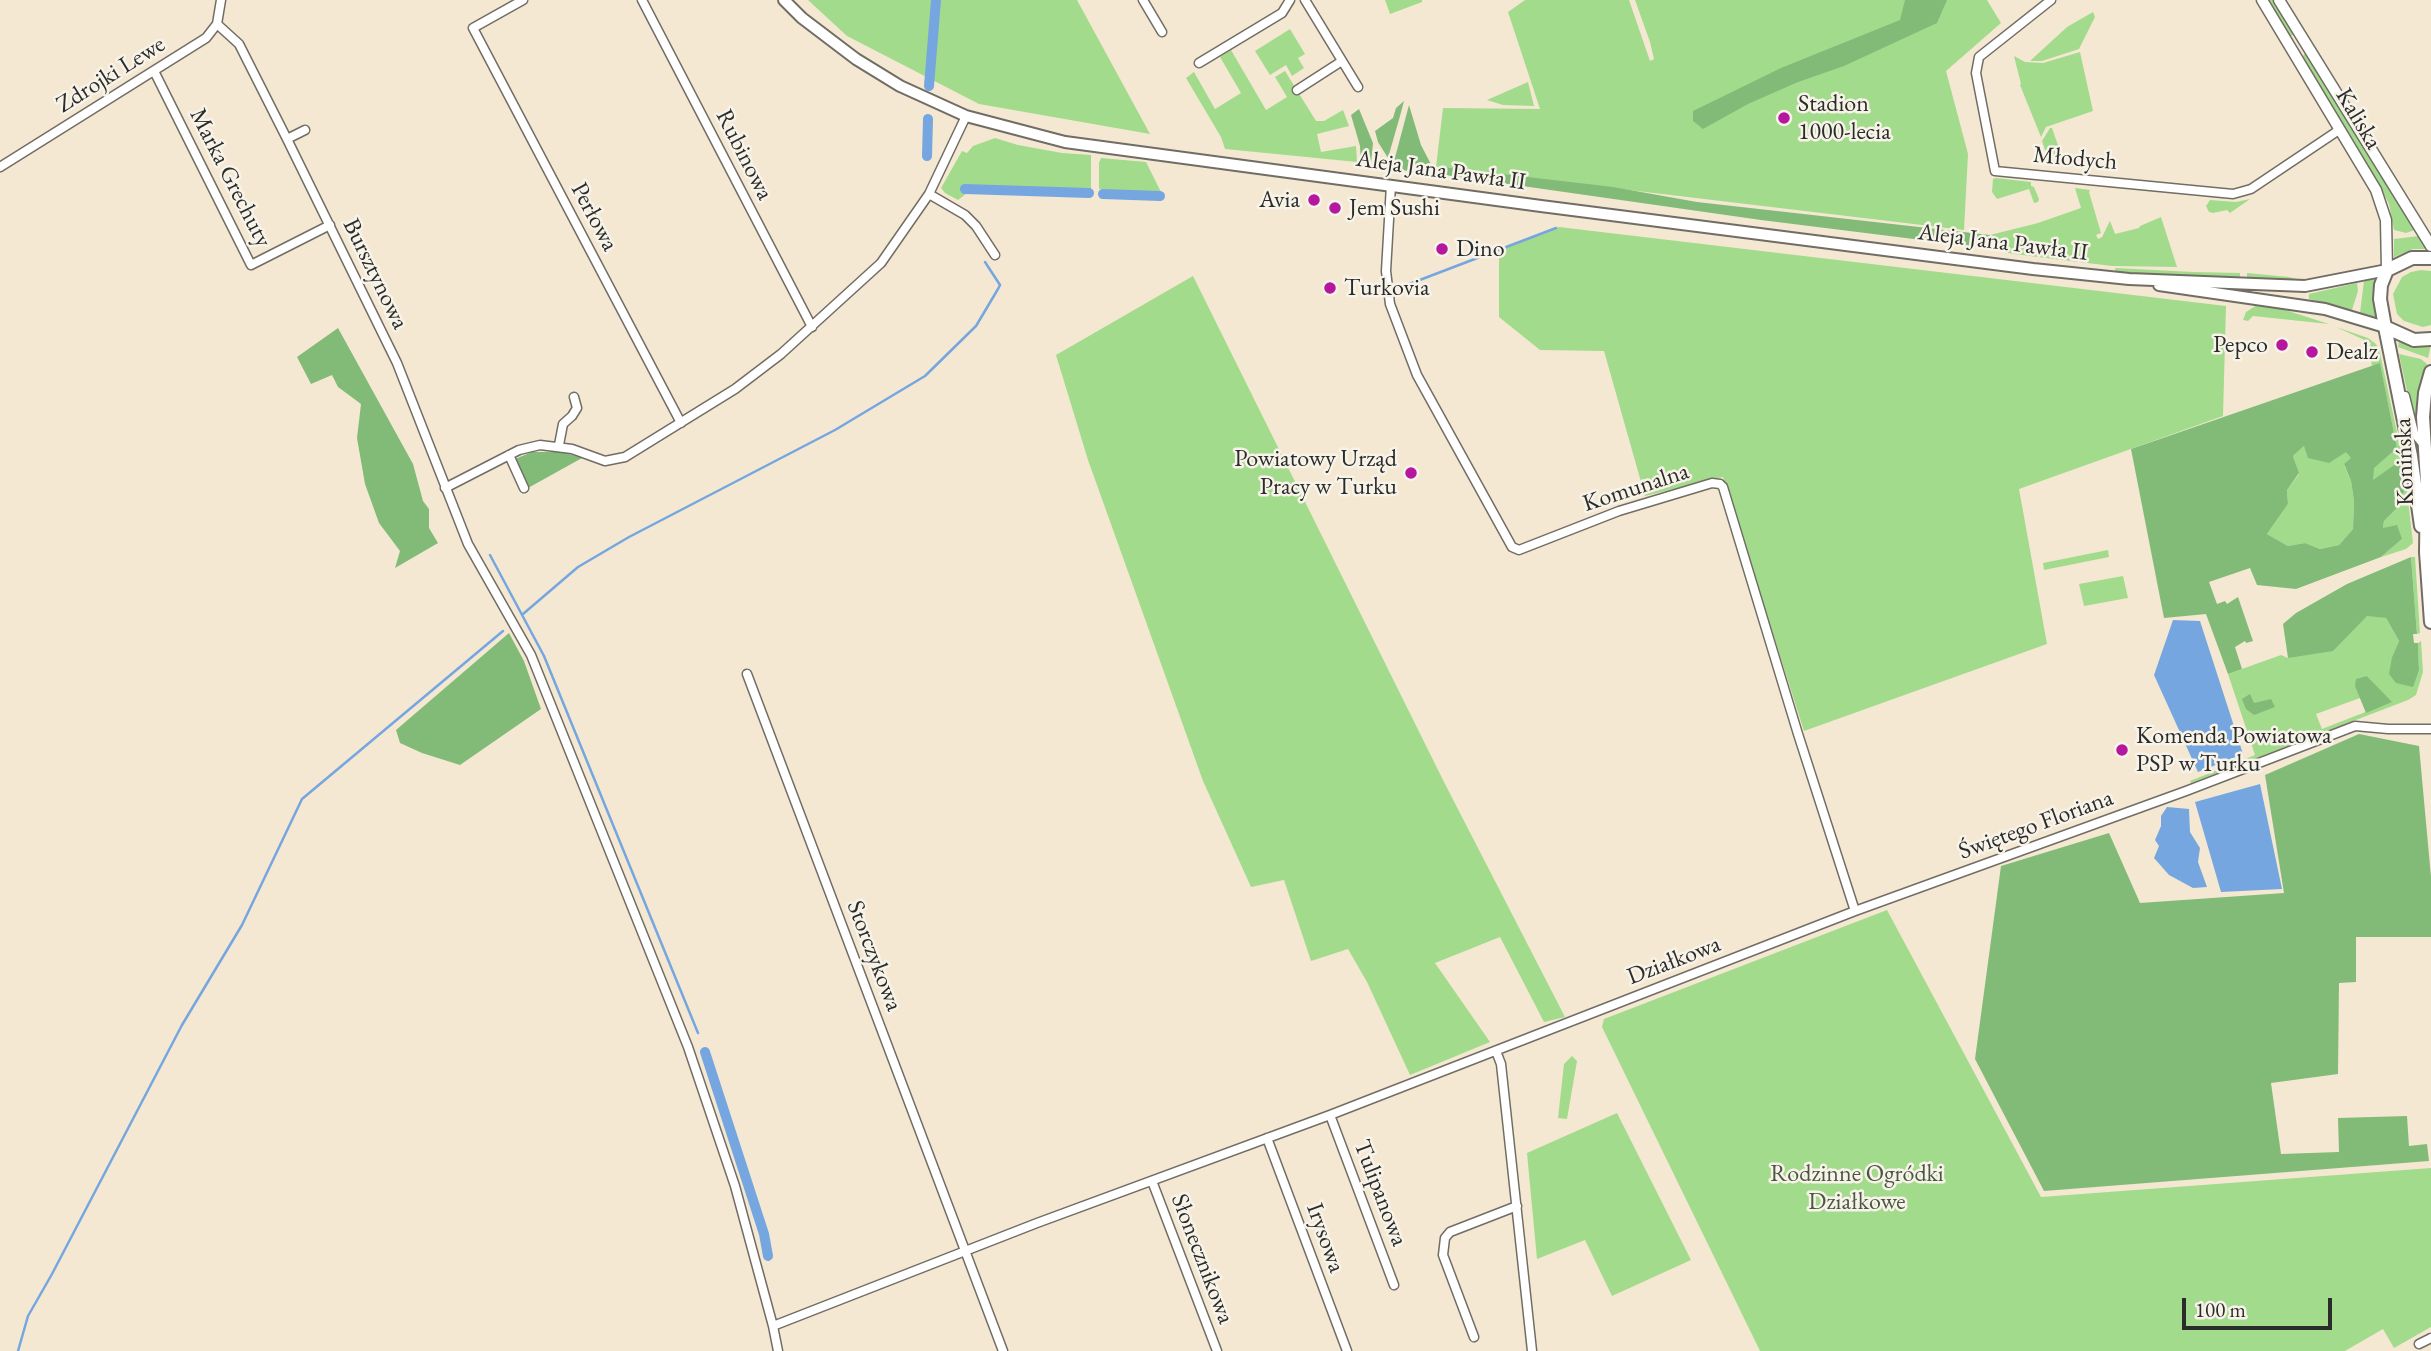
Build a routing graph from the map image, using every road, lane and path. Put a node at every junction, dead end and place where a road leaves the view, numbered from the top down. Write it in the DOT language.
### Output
graph roads {
  1 [pos="221,0"];
  2 [pos="523,0"];
  3 [pos="642,0"];
  4 [pos="784,0"];
  5 [pos="1143,0"];
  6 [pos="1290,0"];
  7 [pos="1306,0"];
  8 [pos="2051,0"];
  9 [pos="2262,0"];
  10 [pos="2279,0"];
  11 [pos="216,24"];
  12 [pos="1162,32"];
  13 [pos="2303,40"];
  14 [pos="2290,47"];
  15 [pos="1342,61"];
  16 [pos="1199,63"];
  17 [pos="154,71"];
  18 [pos="1358,87"];
  19 [pos="1297,90"];
  20 [pos="966,116"];
  21 [pos="305,130"];
  22 [pos="2339,130"];
  23 [pos="287,139"];
  24 [pos="0,167"];
  25 [pos="1391,185"];
  26 [pos="929,194"];
  27 [pos="330,225"];
  28 [pos="2431,246"];
  29 [pos="995,255"];
  30 [pos="2431,258"];
  31 [pos="2387,270"];
  32 [pos="2129,279"];
  33 [pos="812,327"];
  34 [pos="2385,327"];
  35 [pos="2431,339"];
  36 [pos="2431,372"];
  37 [pos="2395,377"];
  38 [pos="574,397"];
  39 [pos="681,423"];
  40 [pos="559,445"];
  41 [pos="2424,445"];
  42 [pos="509,455"];
  43 [pos="2411,456"];
  44 [pos="445,488"];
  45 [pos="524,488"];
  46 [pos="2426,552"];
  47 [pos="2431,622"];
  48 [pos="747,674"];
  49 [pos="2431,729"];
  50 [pos="1855,911"];
  51 [pos="1496,1051"];
  52 [pos="1330,1115"];
  53 [pos="1267,1138"];
  54 [pos="1152,1181"];
  55 [pos="1517,1206"];
  56 [pos="965,1251"];
  57 [pos="1395,1285"];
  58 [pos="773,1326"];
  59 [pos="1474,1338"];
  60 [pos="2431,1338"];
  61 [pos="2419,1345"];
  62 [pos="778,1351"];
  63 [pos="1003,1351"];
  64 [pos="1217,1351"];
  65 [pos="1347,1351"];
  66 [pos="1532,1351"];
  1 -- 11 [label="street"];
  2 -- 39 [label="street, Perłowa"];
  3 -- 33 [label="street, Rubinowa"];
  4 -- 20 [label="main road, Aleja Jana Pawła II"];
  5 -- 12 [label="street"];
  6 -- 16 [label="street"];
  7 -- 15 [label="street"];
  8 -- 22 [label="street, Młodych"];
  9 -- 14 [label="street, Kaliska"];
  10 -- 13 [label="street, Kaliska"];
  11 -- 17 [label="street, Zdrojki Lewe"];
  11 -- 23 [label="street, Bursztynowa"];
  13 -- 14 [label="street"];
  13 -- 28 [label="street, Kaliska"];
  14 -- 22 [label="street, Kaliska"];
  15 -- 18 [label="street"];
  15 -- 19 [label="street"];
  17 -- 24 [label="street, Zdrojki Lewe"];
  17 -- 27 [label="street, Marka Grechuty"];
  20 -- 25 [label="main road, Aleja Jana Pawła II"];
  20 -- 26 [label="street"];
  21 -- 23 [label="street"];
  22 -- 31 [label="street, Kaliska"];
  23 -- 27 [label="street, Bursztynowa"];
  25 -- 32 [label="main road, Aleja Jana Pawła II"];
  25 -- 50 [label="street, Komunalna"];
  26 -- 29 [label="street"];
  26 -- 33 [label="street"];
  27 -- 44 [label="street, Bursztynowa"];
  30 -- 31 [label="main road"];
  31 -- 32 [label="main road, Aleja Jana Pawła II"];
  31 -- 34 [label="main road, Konińska"];
  32 -- 34 [label="main road, Aleja Jana Pawła II"];
  33 -- 39 [label="street"];
  34 -- 35 [label="main road"];
  34 -- 37 [label="main road, Konińska"];
  36 -- 41 [label="main road, Konińska"];
  37 -- 41 [label="street"];
  37 -- 43 [label="main road, Konińska"];
  38 -- 40 [label="street"];
  39 -- 40 [label="street"];
  40 -- 42 [label="street"];
  41 -- 43 [label="street"];
  41 -- 46 [label="main road, Konińska"];
  42 -- 44 [label="street"];
  42 -- 45 [label="street"];
  43 -- 46 [label="main road, Konińska"];
  44 -- 58 [label="street, Bursztynowa"];
  46 -- 47 [label="main road, Konińska"];
  48 -- 56 [label="street, Storczykowa"];
  49 -- 50 [label="street, Świętego Floriana"];
  50 -- 51 [label="street, Działkowa"];
  51 -- 52 [label="street, Działkowa"];
  51 -- 55 [label="street"];
  52 -- 53 [label="street, Działkowa"];
  52 -- 57 [label="street, Tulipanowa"];
  53 -- 54 [label="street, Działkowa"];
  53 -- 65 [label="street, Irysowa"];
  54 -- 56 [label="street, Działkowa"];
  54 -- 64 [label="street, Słonecznikowa"];
  55 -- 59 [label="street"];
  55 -- 66 [label="street"];
  56 -- 58 [label="street, Działkowa"];
  56 -- 63 [label="street, Storczykowa"];
  58 -- 62 [label="street, Bursztynowa"];
  60 -- 61 [label="street"];
}
